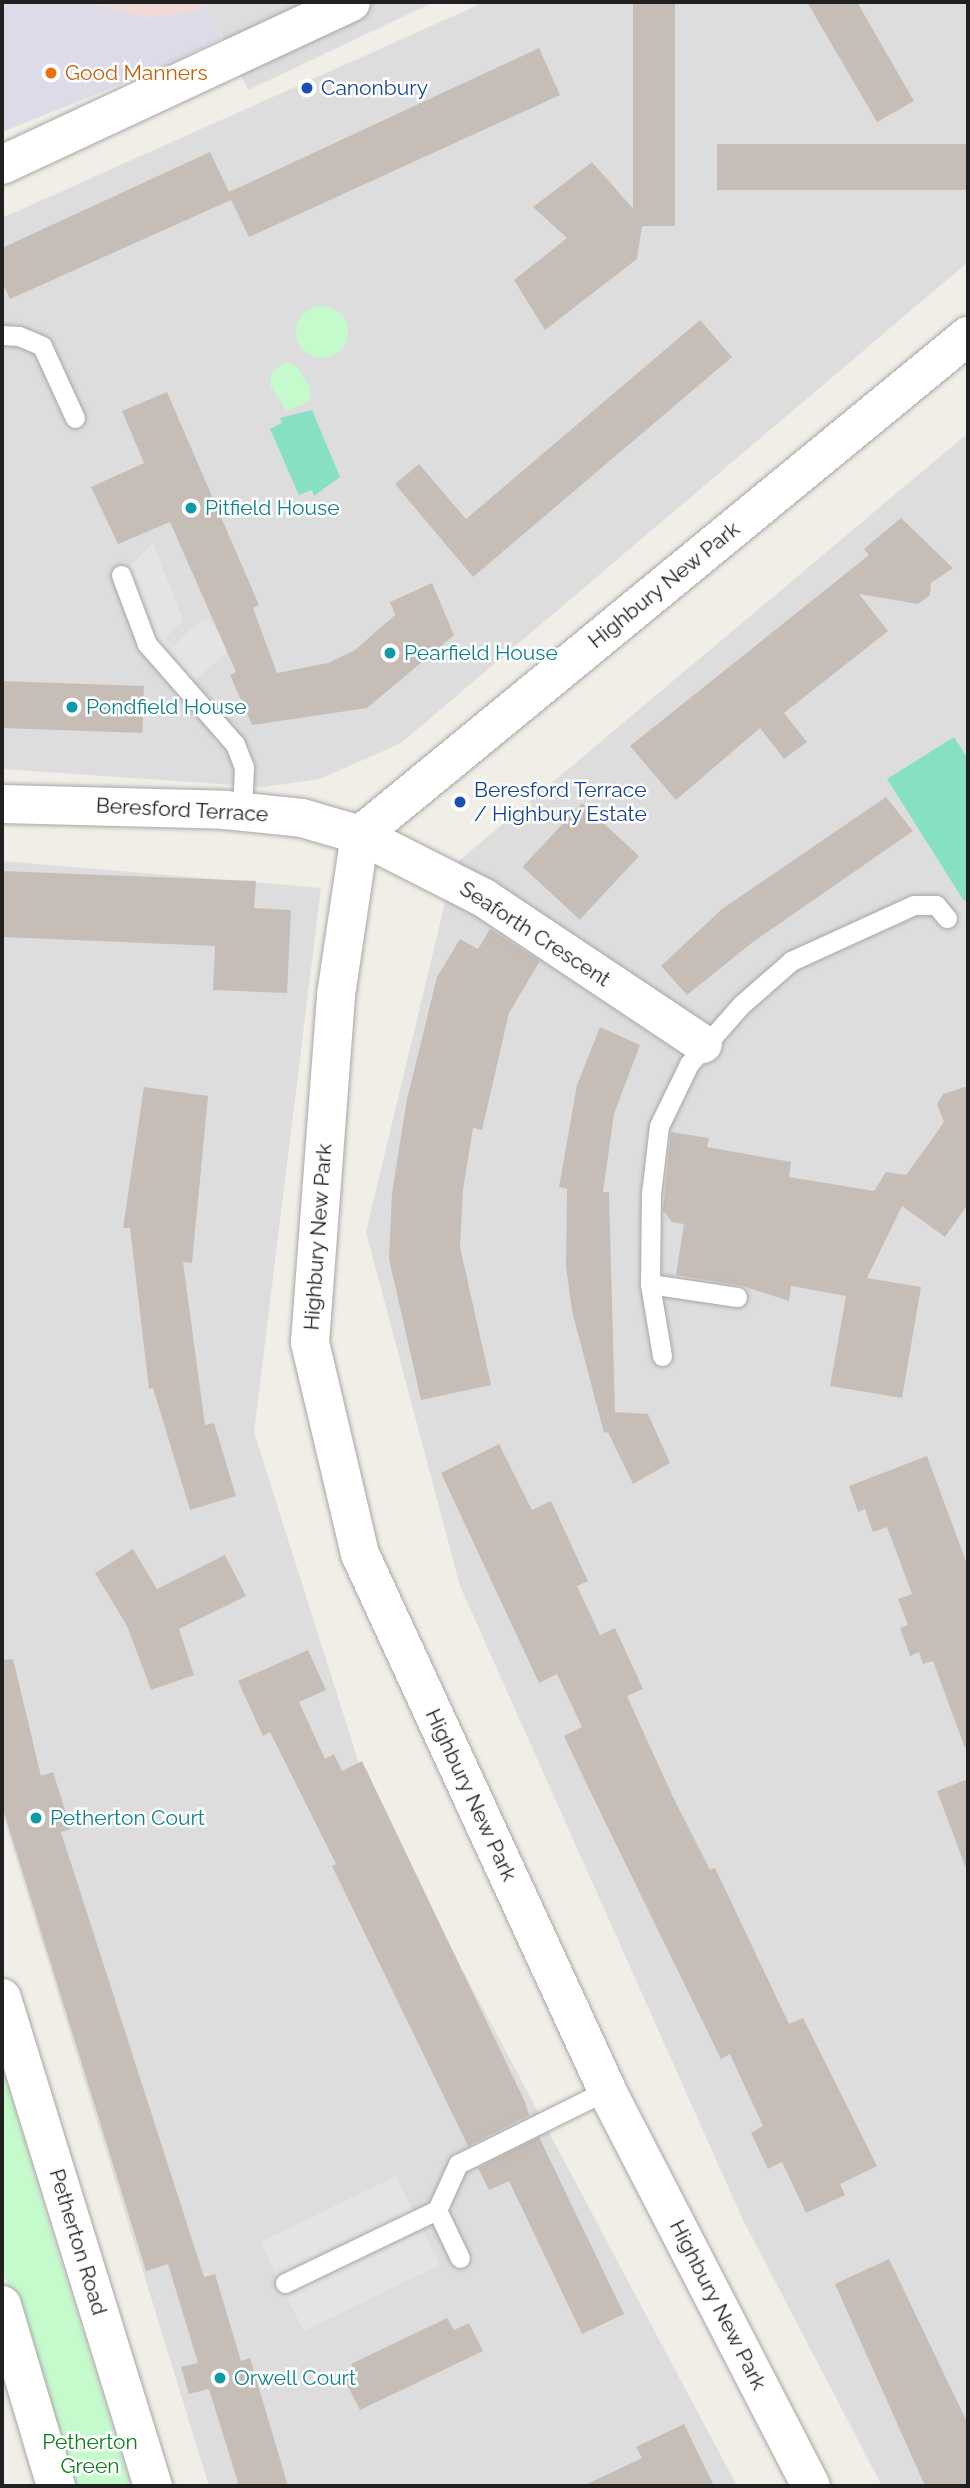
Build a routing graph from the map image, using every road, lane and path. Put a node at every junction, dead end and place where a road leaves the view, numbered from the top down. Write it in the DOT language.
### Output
graph roads {
  1 [pos="351,2"];
  2 [pos="2,165"];
  3 [pos="2,335"];
  4 [pos="968,336"];
  5 [pos="75,418"];
  6 [pos="121,575"];
  7 [pos="2,804"];
  8 [pos="242,811"];
  9 [pos="360,835"];
  10 [pos="947,918"];
  11 [pos="703,1044"];
  12 [pos="650,1284"];
  13 [pos="737,1297"];
  14 [pos="662,1356"];
  15 [pos="2,1998"];
  16 [pos="607,2090"];
  17 [pos="437,2210"];
  18 [pos="460,2258"];
  19 [pos="285,2283"];
  20 [pos="2,2305"];
  21 [pos="56,2486"];
  22 [pos="153,2486"];
  23 [pos="811,2486"];
  1 -- 2 [label="street"];
  3 -- 5 [label="lane"];
  4 -- 9 [label="street, Highbury New Park"];
  6 -- 8 [label="lane"];
  7 -- 8 [label="street, Beresford Terrace"];
  8 -- 9 [label="street, Beresford Terrace"];
  9 -- 11 [label="street, Seaforth Crescent"];
  9 -- 16 [label="street, Highbury New Park"];
  10 -- 11 [label="lane"];
  11 -- 12 [label="lane"];
  12 -- 13 [label="lane"];
  12 -- 14 [label="lane"];
  15 -- 22 [label="street, Petherton Road"];
  16 -- 17 [label="lane"];
  16 -- 23 [label="street, Highbury New Park"];
  17 -- 18 [label="lane"];
  17 -- 19 [label="lane"];
  20 -- 21 [label="street"];
}
